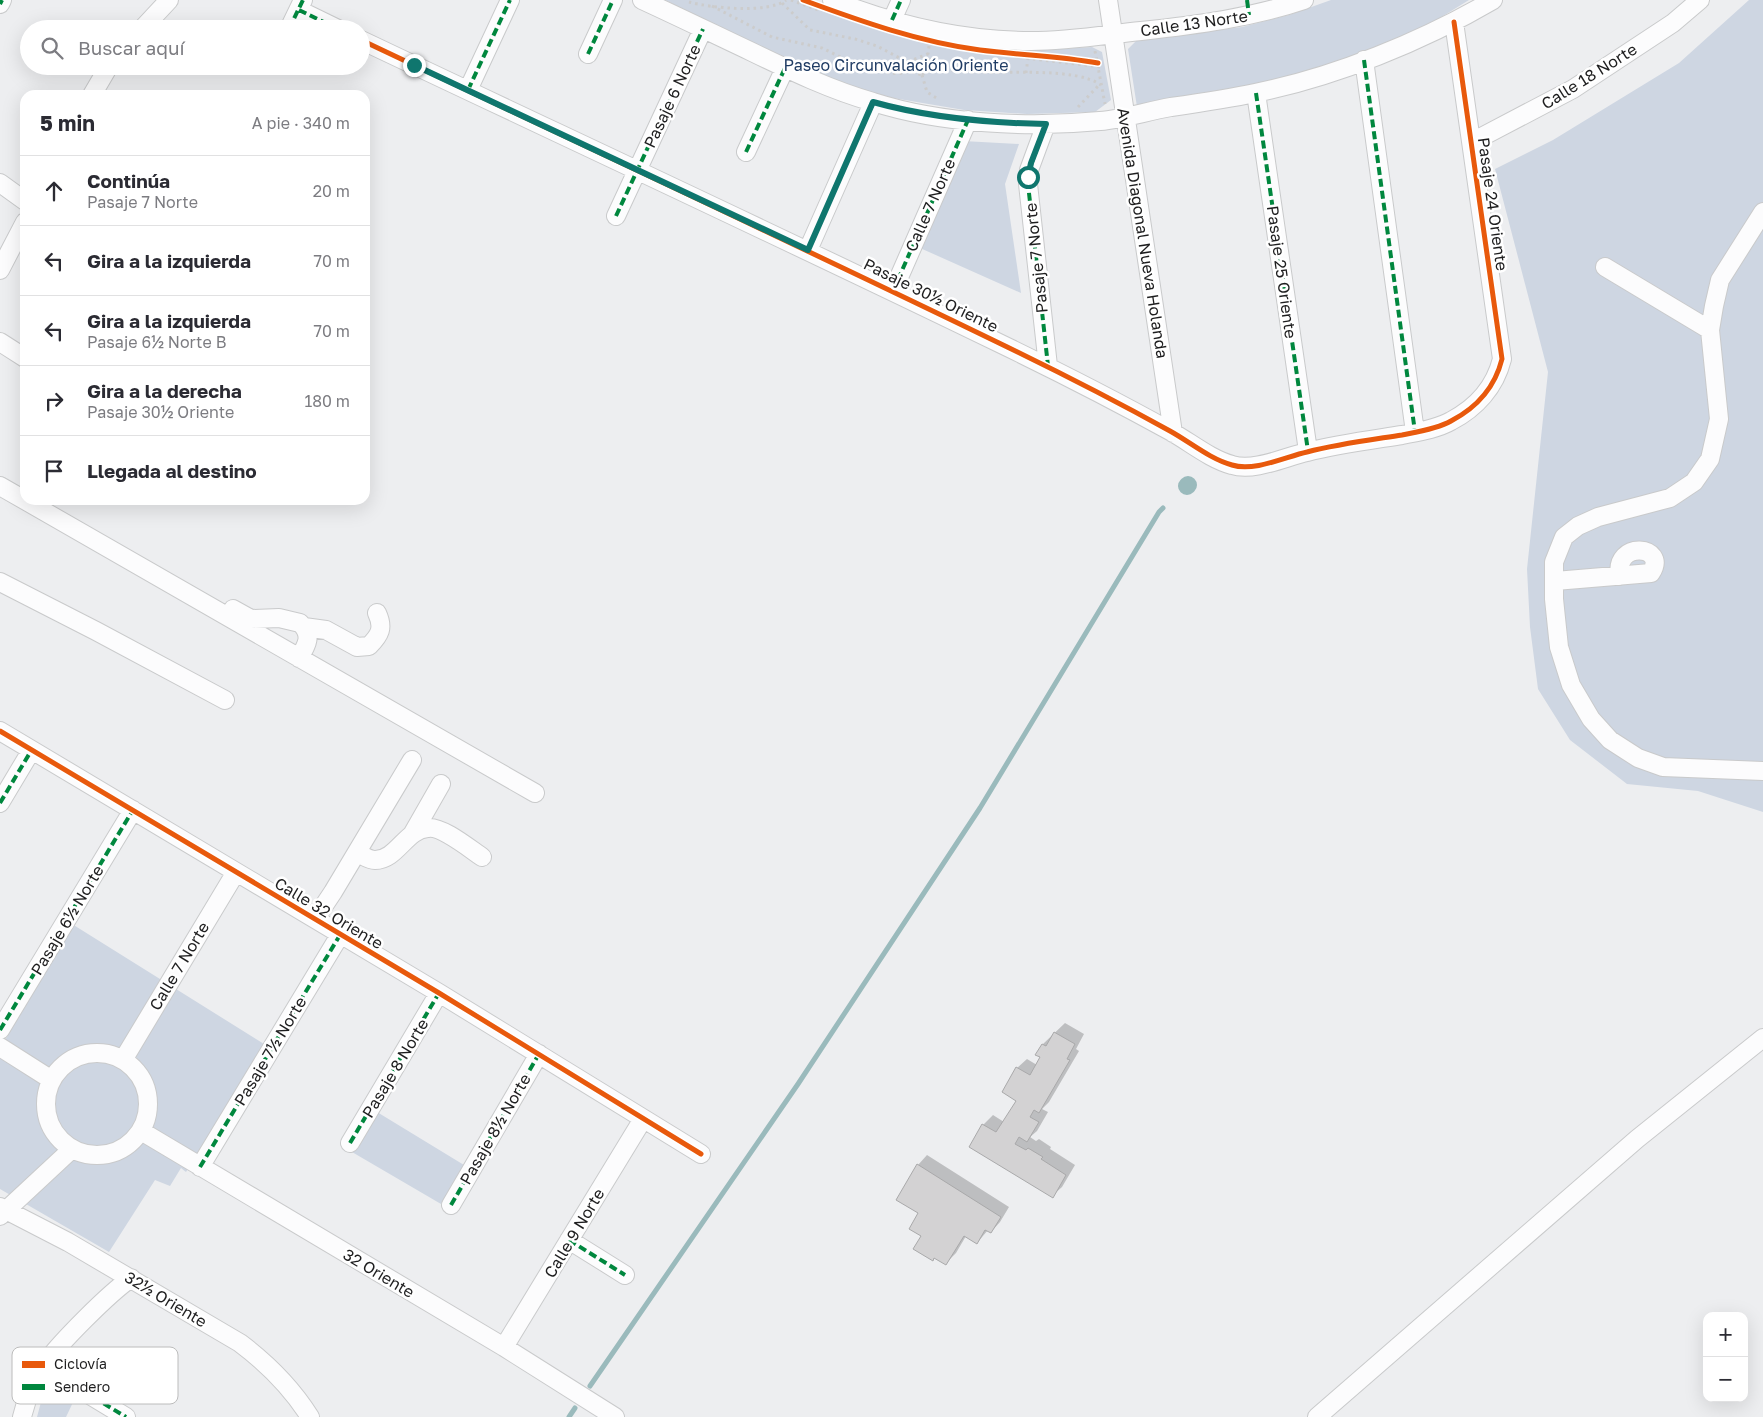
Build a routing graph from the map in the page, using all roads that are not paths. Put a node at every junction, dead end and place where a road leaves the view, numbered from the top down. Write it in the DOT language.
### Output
graph roads {
  1 [pos="2,0"];
  2 [pos="169,0"];
  3 [pos="510,0"];
  4 [pos="613,0"];
  5 [pos="642,0"];
  6 [pos="901,0"];
  7 [pos="1108,0"];
  8 [pos="1304,0"];
  9 [pos="1493,0"];
  10 [pos="1700,0"];
  11 [pos="0,4"];
  12 [pos="827,4"];
  13 [pos="301,5"];
  14 [pos="1248,8"];
  15 [pos="150,20"];
  16 [pos="294,20"];
  17 [pos="324,20"];
  18 [pos="892,20"];
  19 [pos="1454,22"];
  20 [pos="703,29"];
  21 [pos="1112,34"];
  22 [pos="370,44"];
  23 [pos="588,54"];
  24 [pos="1364,60"];
  25 [pos="785,68"];
  26 [pos="103,75"];
  27 [pos="95,90"];
  28 [pos="468,90"];
  29 [pos="1256,93"];
  30 [pos="873,102"];
  31 [pos="1126,117"];
  32 [pos="968,120"];
  33 [pos="1046,124"];
  34 [pos="1472,142"];
  35 [pos="746,152"];
  36 [pos="638,170"];
  37 [pos="0,183"];
  38 [pos="20,197"];
  39 [pos="1763,212"];
  40 [pos="616,216"];
  41 [pos="20,232"];
  42 [pos="808,250"];
  43 [pos="1605,267"];
  44 [pos="0,270"];
  45 [pos="892,291"];
  46 [pos="1710,330"];
  47 [pos="0,342"];
  48 [pos="20,355"];
  49 [pos="1048,366"];
  50 [pos="1491,387"];
  51 [pos="1414,432"];
  52 [pos="1173,433"];
  53 [pos="1308,451"];
  54 [pos="0,486"];
  55 [pos="20,498"];
  56 [pos="33,505"];
  57 [pos="99,543"];
  58 [pos="1620,576"];
  59 [pos="1555,581"];
  60 [pos="0,582"];
  61 [pos="377,613"];
  62 [pos="304,627"];
  63 [pos="300,658"];
  64 [pos="225,700"];
  65 [pos="0,731"];
  66 [pos="31,751"];
  67 [pos="412,760"];
  68 [pos="1763,771"];
  69 [pos="441,784"];
  70 [pos="535,793"];
  71 [pos="0,803"];
  72 [pos="133,810"];
  73 [pos="413,833"];
  74 [pos="357,853"];
  75 [pos="482,857"];
  76 [pos="236,872"];
  77 [pos="315,919"];
  78 [pos="340,935"];
  79 [pos="440,993"];
  80 [pos="0,1030"];
  81 [pos="1763,1038"];
  82 [pos="0,1047"];
  83 [pos="539,1054"];
  84 [pos="123,1060"];
  85 [pos="52,1078"];
  86 [pos="643,1119"];
  87 [pos="141,1131"];
  88 [pos="350,1143"];
  89 [pos="72,1149"];
  90 [pos="701,1154"];
  91 [pos="200,1167"];
  92 [pos="451,1205"];
  93 [pos="2,1211"];
  94 [pos="569,1240"];
  95 [pos="625,1275"];
  96 [pos="131,1278"];
  97 [pos="57,1347"];
  98 [pos="504,1347"];
  99 [pos="25,1404"];
  100 [pos="105,1404"];
  101 [pos="22,1417"];
  102 [pos="126,1417"];
  103 [pos="310,1417"];
  104 [pos="615,1417"];
  105 [pos="1317,1417"];
  1 -- 11 [label="street"];
  2 -- 15 [label="street"];
  3 -- 28 [label="street"];
  4 -- 23 [label="street"];
  5 -- 20 [label="street"];
  6 -- 18 [label="street"];
  7 -- 21 [label="street, Avenida Diagonal Nueva Holanda"];
  8 -- 14 [label="street, Calle 13 Norte"];
  9 -- 19 [label="street"];
  10 -- 34 [label="street, Calle 18 Norte"];
  12 -- 18 [label="street, Calle 13 Norte"];
  13 -- 16 [label="street"];
  13 -- 17 [label="street"];
  14 -- 21 [label="street, Calle 13 Norte"];
  18 -- 21 [label="street, Calle 13 Norte"];
  19 -- 24 [label="street"];
  19 -- 34 [label="street, Pasaje 24 Oriente"];
  20 -- 25 [label="street"];
  20 -- 36 [label="street, Pasaje 6 Norte"];
  21 -- 31 [label="street, Avenida Diagonal Nueva Holanda"];
  22 -- 28 [label="street, Pasaje 30½ Oriente"];
  24 -- 29 [label="street"];
  24 -- 51 [label="street"];
  25 -- 30 [label="street"];
  25 -- 35 [label="street"];
  26 -- 27 [label="street"];
  28 -- 36 [label="street, Pasaje 30½ Oriente"];
  29 -- 31 [label="street"];
  29 -- 53 [label="street, Pasaje 25 Oriente"];
  30 -- 32 [label="street"];
  30 -- 42 [label="street"];
  31 -- 33 [label="street"];
  31 -- 52 [label="street, Avenida Diagonal Nueva Holanda"];
  32 -- 33 [label="street"];
  32 -- 45 [label="street, Calle 7 Norte"];
  33 -- 49 [label="street, Pasaje 7 Norte"];
  34 -- 50 [label="street, Pasaje 24 Oriente"];
  36 -- 40 [label="street, Pasaje 6 Norte"];
  36 -- 42 [label="street, Pasaje 30½ Oriente"];
  37 -- 38 [label="street"];
  39 -- 46 [label="street"];
  41 -- 44 [label="street"];
  42 -- 45 [label="street, Pasaje 30½ Oriente"];
  43 -- 46 [label="street"];
  45 -- 49 [label="street, Pasaje 30½ Oriente"];
  46 -- 59 [label="street"];
  47 -- 48 [label="street"];
  49 -- 52 [label="street, Pasaje 30½ Oriente"];
  50 -- 51 [label="street, Pasaje 30½ Oriente"];
  51 -- 53 [label="street, Pasaje 30½ Oriente"];
  52 -- 53 [label="street, Pasaje 30½ Oriente"];
  54 -- 55 [label="street"];
  56 -- 57 [label="street"];
  57 -- 62 [label="street"];
  57 -- 63 [label="street"];
  58 -- 59 [label="street"];
  59 -- 68 [label="street"];
  60 -- 64 [label="street"];
  61 -- 62 [label="street"];
  62 -- 63 [label="street"];
  63 -- 70 [label="street"];
  65 -- 66 [label="street, Calle 32 Oriente"];
  66 -- 71 [label="street"];
  66 -- 72 [label="street, Calle 32 Oriente"];
  67 -- 74 [label="street"];
  69 -- 73 [label="street"];
  72 -- 76 [label="street, Calle 32 Oriente"];
  72 -- 80 [label="street, Pasaje 6½ Norte"];
  73 -- 74 [label="street"];
  73 -- 75 [label="street"];
  74 -- 77 [label="street"];
  76 -- 77 [label="street, Calle 32 Oriente"];
  76 -- 84 [label="street, Calle 7 Norte"];
  77 -- 78 [label="street, Calle 32 Oriente"];
  78 -- 79 [label="street, Calle 32 Oriente"];
  78 -- 91 [label="street, Pasaje 7½ Norte"];
  79 -- 83 [label="street, Calle 32 Oriente"];
  79 -- 88 [label="street, Pasaje 8 Norte"];
  81 -- 105 [label="street"];
  82 -- 85 [label="street"];
  83 -- 86 [label="street, Calle 32 Oriente"];
  83 -- 92 [label="street, Pasaje 8½ Norte"];
  84 -- 85 [label="street"];
  84 -- 87 [label="street"];
  85 -- 89 [label="street"];
  86 -- 90 [label="street, Calle 32 Oriente"];
  86 -- 94 [label="street, Calle 9 Norte"];
  87 -- 89 [label="street"];
  87 -- 91 [label="street, 32 Oriente"];
  89 -- 93 [label="street"];
  91 -- 98 [label="street, 32 Oriente"];
  93 -- 96 [label="street, 32½ Oriente"];
  94 -- 95 [label="street"];
  94 -- 98 [label="street, Calle 9 Norte"];
  96 -- 97 [label="street"];
  96 -- 103 [label="street, 32½ Oriente"];
  98 -- 104 [label="street, 32 Oriente"];
  99 -- 101 [label="street"];
  100 -- 102 [label="street"];
}
